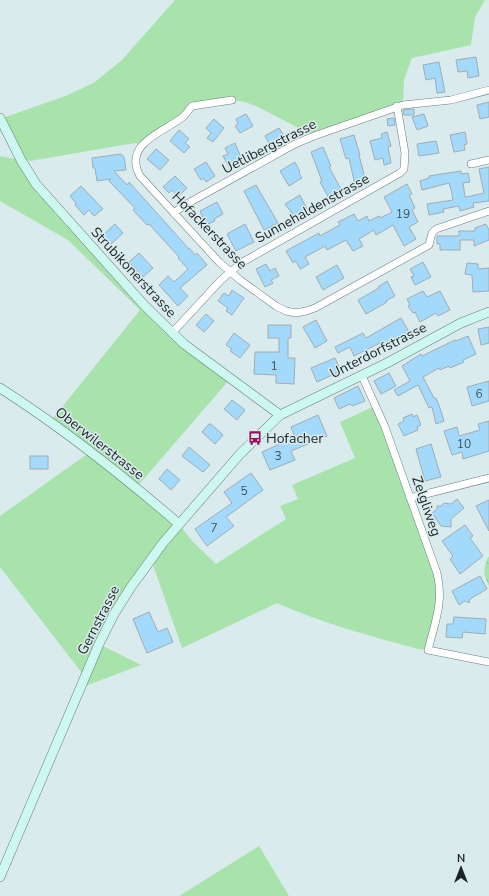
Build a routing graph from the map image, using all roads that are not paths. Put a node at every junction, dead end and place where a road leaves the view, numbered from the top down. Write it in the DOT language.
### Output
graph roads {
  1 [pos="489,90"];
  2 [pos="232,100"];
  3 [pos="400,105"];
  4 [pos="0,118"];
  5 [pos="489,160"];
  6 [pos="471,164"];
  7 [pos="489,211"];
  8 [pos="174,213"];
  9 [pos="230,272"];
  10 [pos="489,312"];
  11 [pos="172,333"];
  12 [pos="362,376"];
  13 [pos="0,388"];
  14 [pos="280,415"];
  15 [pos="489,478"];
  16 [pos="410,498"];
  17 [pos="179,524"];
  18 [pos="489,662"];
  19 [pos="0,877"];
  1 -- 3 [label="street, Uetlibergstrasse"];
  2 -- 8 [label="street, Hofackerstrasse"];
  3 -- 8 [label="street, Uetlibergstrasse"];
  3 -- 9 [label="street, Sunnehaldenstrasse"];
  4 -- 11 [label="street, Strubikonerstrasse"];
  5 -- 6 [label="street"];
  7 -- 9 [label="street, Hofackerstrasse"];
  8 -- 9 [label="street, Hofackerstrasse"];
  9 -- 11 [label="street, Sunnehaldenstrasse"];
  10 -- 12 [label="street, Unterdorfstrasse"];
  11 -- 14 [label="street, Strubikonerstrasse"];
  12 -- 14 [label="street, Unterdorfstrasse"];
  12 -- 16 [label="street, Zelgliweg"];
  13 -- 17 [label="street, Oberwilerstrasse"];
  14 -- 17 [label="street, Gernstrasse"];
  15 -- 16 [label="street"];
  16 -- 18 [label="street, Zelgliweg"];
  17 -- 19 [label="street, Gernstrasse"];
}
